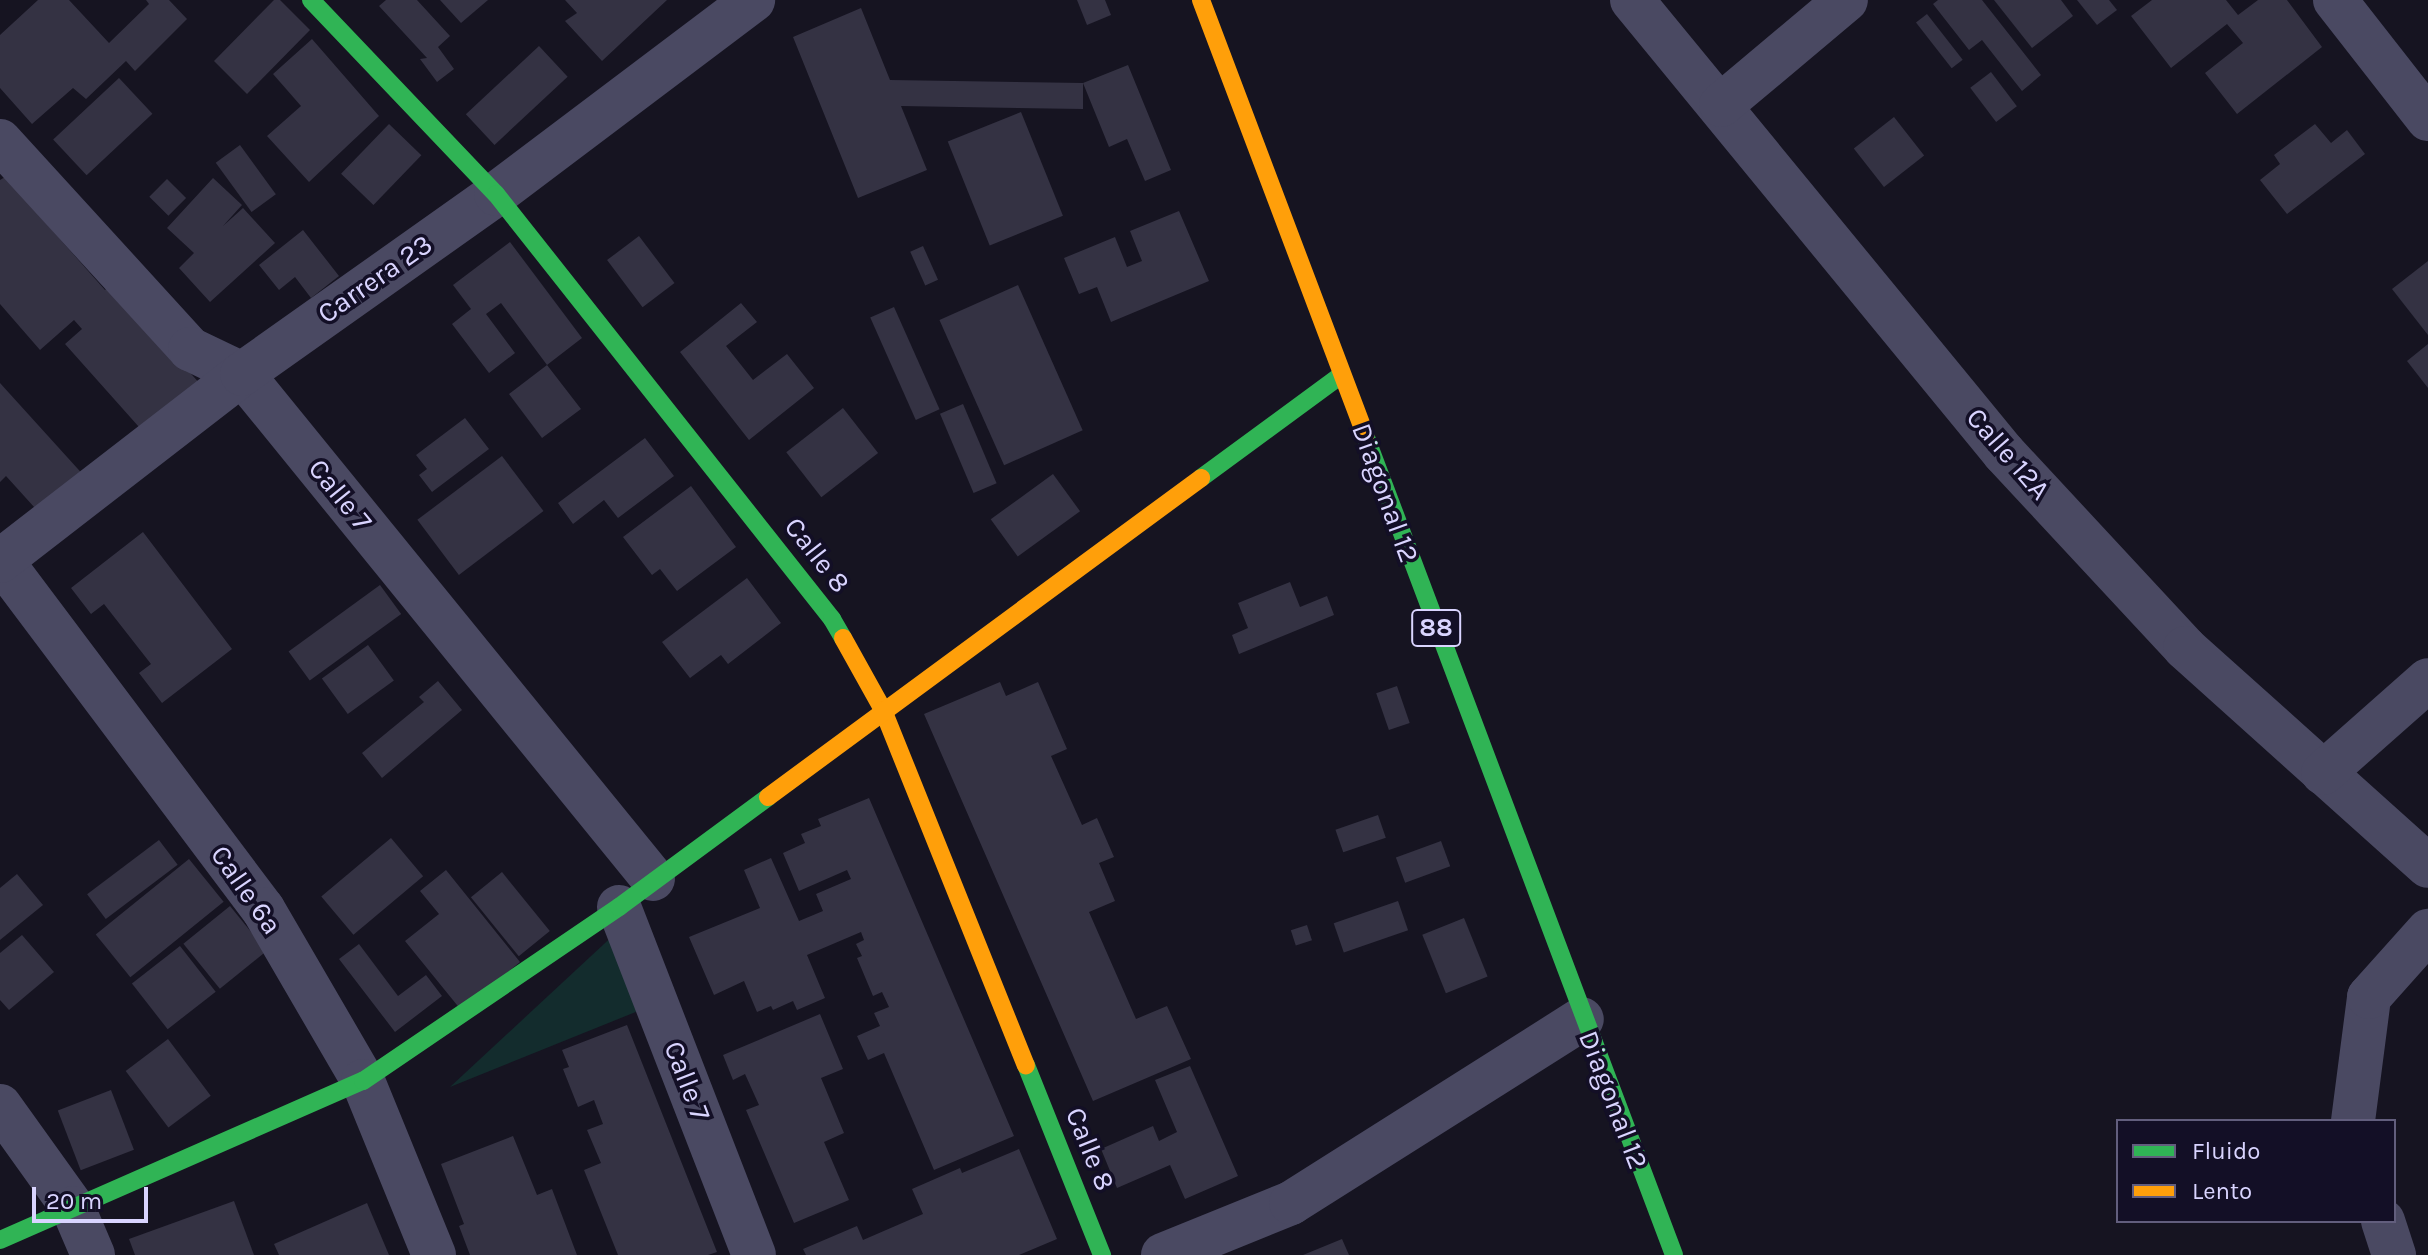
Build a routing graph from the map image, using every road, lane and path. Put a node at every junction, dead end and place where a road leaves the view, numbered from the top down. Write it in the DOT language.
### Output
graph roads {
  1 [pos="311,0"];
  2 [pos="753,0"];
  3 [pos="1201,0"];
  4 [pos="1632,0"];
  5 [pos="1846,0"];
  6 [pos="2335,0"];
  7 [pos="1721,105"];
  8 [pos="2428,119"];
  9 [pos="0,141"];
  10 [pos="496,194"];
  11 [pos="242,374"];
  12 [pos="1341,375"];
  13 [pos="0,560"];
  14 [pos="2428,680"];
  15 [pos="883,710"];
  16 [pos="2323,773"];
  17 [pos="2428,866"];
  18 [pos="653,879"];
  19 [pos="619,907"];
  20 [pos="2428,931"];
  21 [pos="1582,1019"];
  22 [pos="363,1081"];
  23 [pos="0,1106"];
  24 [pos="2353,1119"];
  25 [pos="73,1208"];
  26 [pos="2384,1223"];
  27 [pos="0,1240"];
  28 [pos="93,1255"];
  29 [pos="434,1255"];
  30 [pos="754,1255"];
  31 [pos="1102,1255"];
  32 [pos="1163,1255"];
  33 [pos="1674,1255"];
  34 [pos="2394,1255"];
  1 -- 10 [label="main road, Calle 8"];
  2 -- 10 [label="street, Carrera 23"];
  3 -- 12 [label="main road, Diagonal 12 / 88"];
  4 -- 7 [label="street, Calle 12A"];
  5 -- 7 [label="street"];
  6 -- 8 [label="street"];
  7 -- 16 [label="street, Calle 12A"];
  9 -- 11 [label="street, Calle 7"];
  10 -- 11 [label="street, Carrera 23"];
  10 -- 15 [label="main road, Calle 8"];
  11 -- 13 [label="street, Carrera 23"];
  11 -- 18 [label="street, Calle 7"];
  12 -- 15 [label="main road"];
  12 -- 21 [label="main road, Diagonal 12 / 88"];
  13 -- 22 [label="street, Calle 6a"];
  14 -- 16 [label="street"];
  15 -- 18 [label="main road"];
  15 -- 31 [label="main road, Calle 8"];
  16 -- 17 [label="street, Calle 12A"];
  18 -- 19 [label="main road"];
  19 -- 22 [label="main road"];
  19 -- 30 [label="street, Calle 7"];
  20 -- 24 [label="street"];
  21 -- 32 [label="street"];
  21 -- 33 [label="main road, Diagonal 12 / 88"];
  22 -- 25 [label="main road"];
  22 -- 29 [label="street, Calle 6a"];
  23 -- 25 [label="street"];
  25 -- 27 [label="main road"];
  25 -- 28 [label="street"];
  26 -- 34 [label="street"];
}
